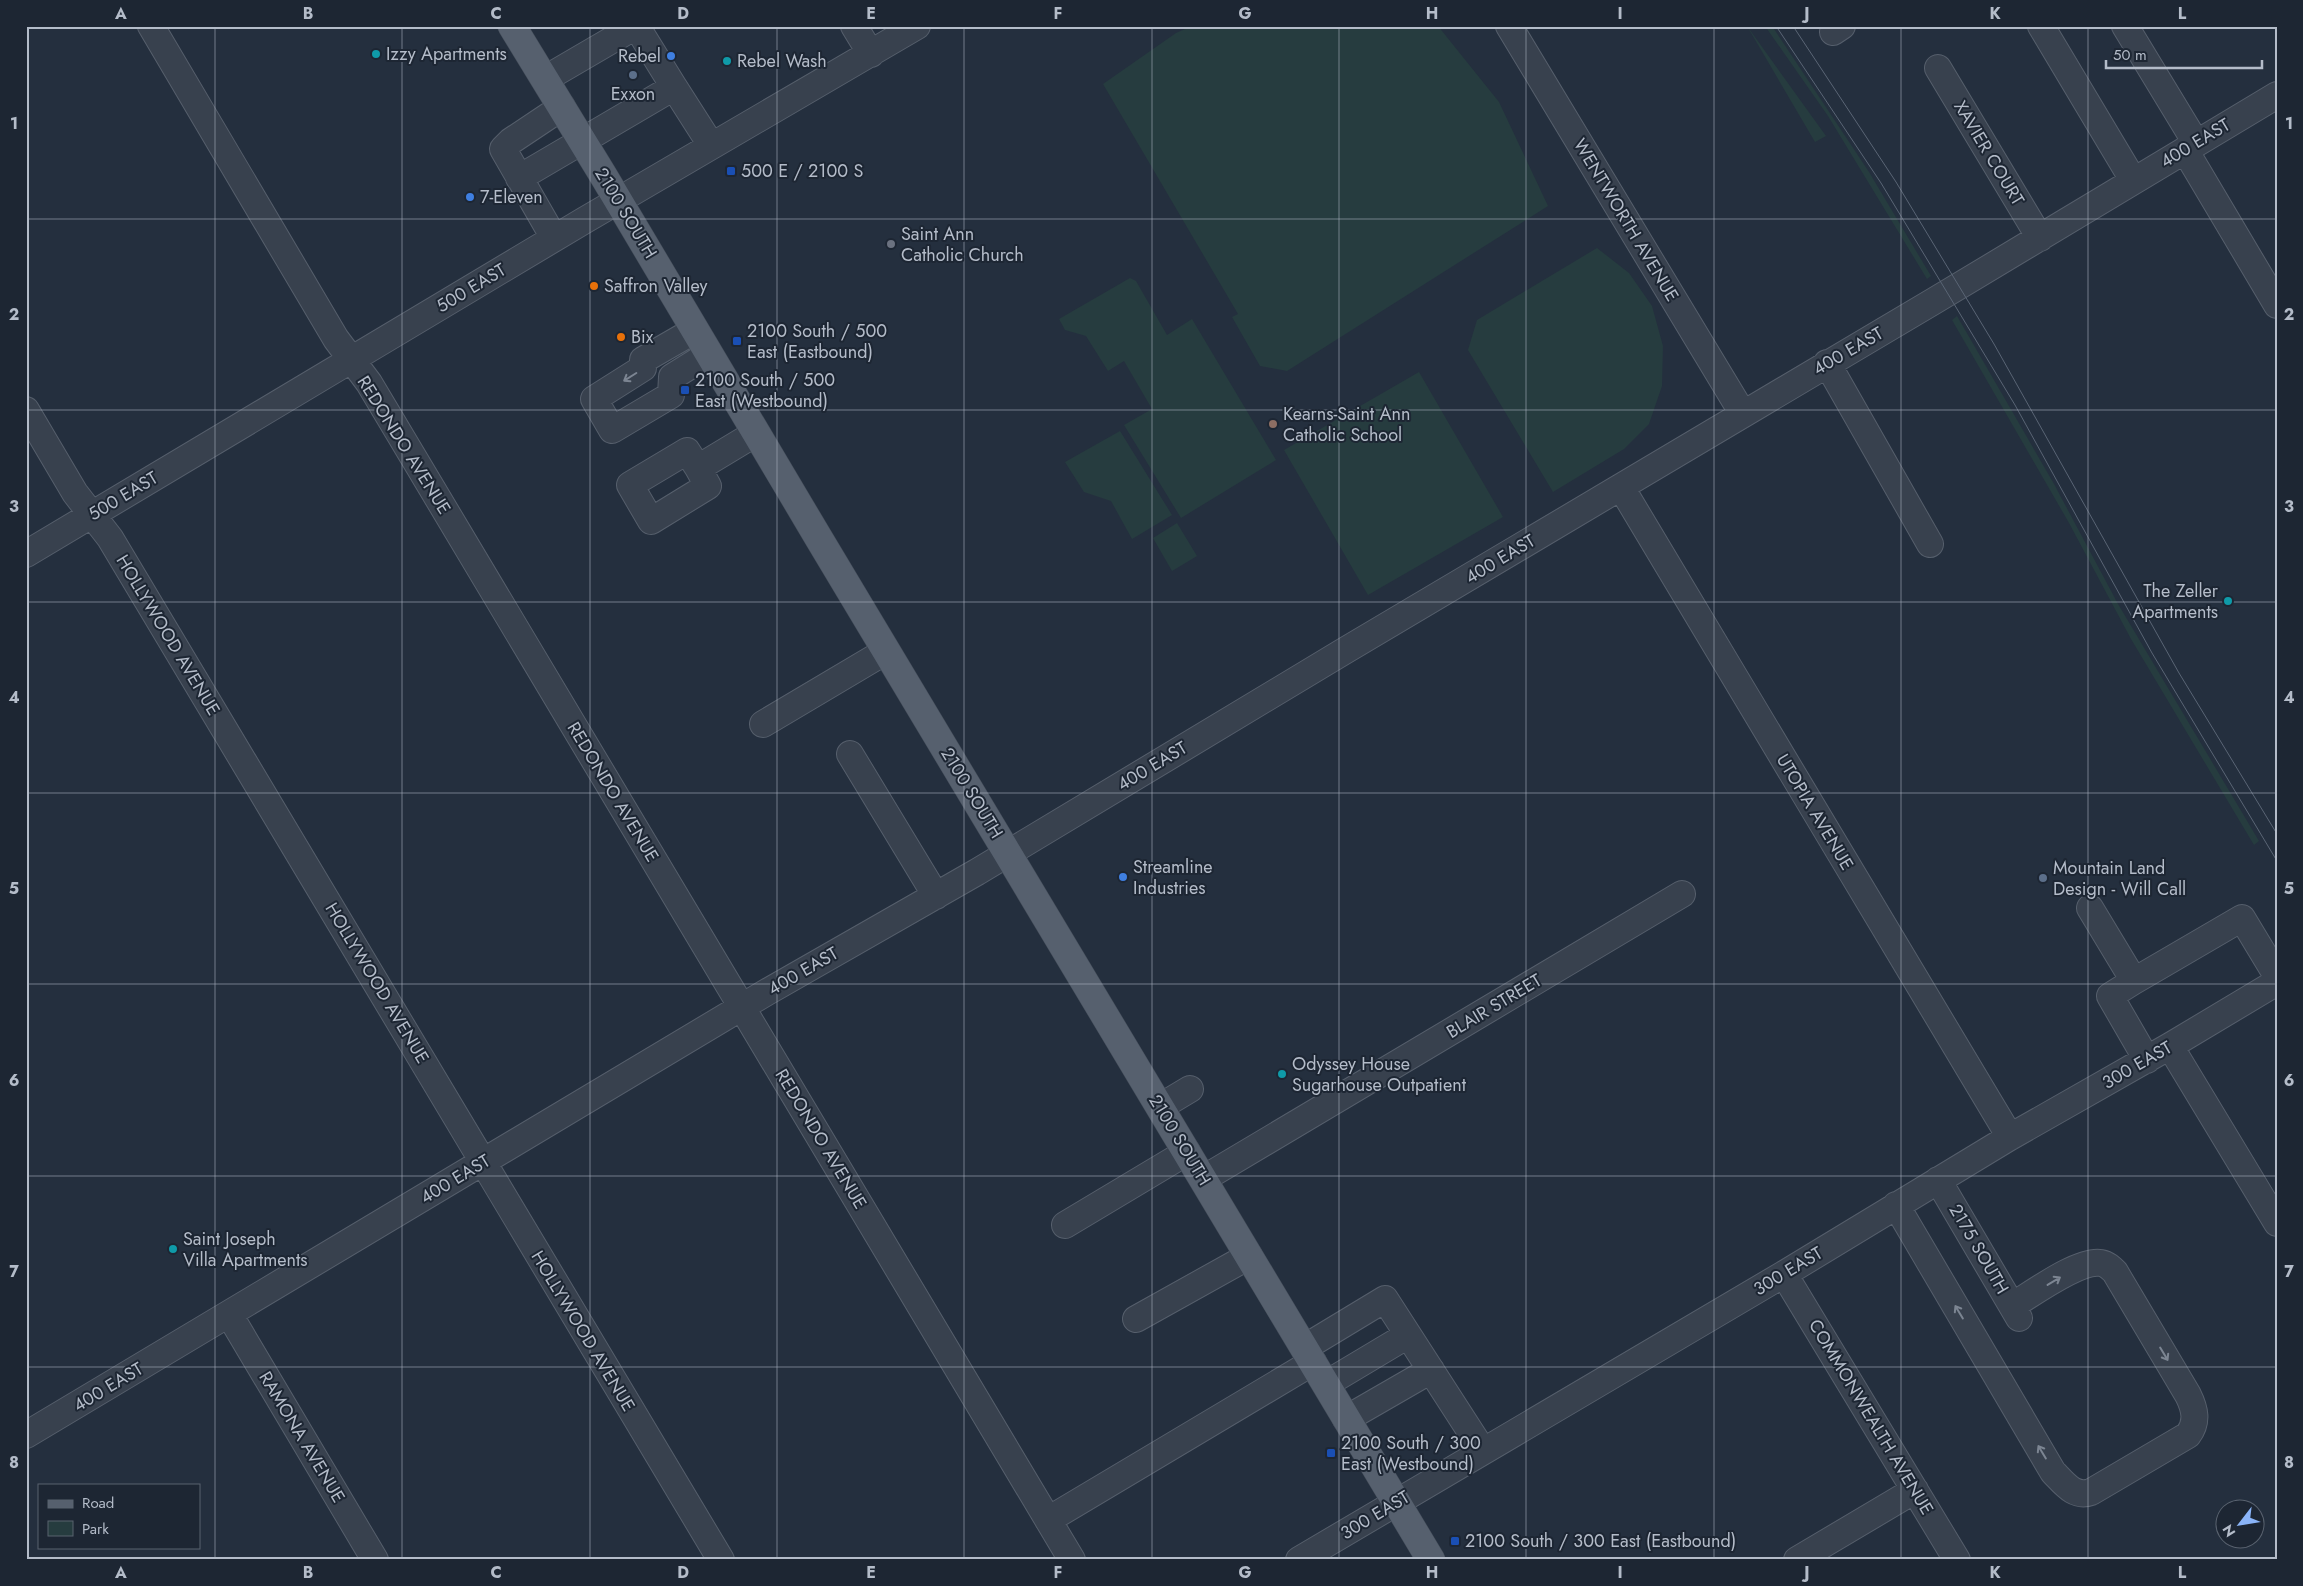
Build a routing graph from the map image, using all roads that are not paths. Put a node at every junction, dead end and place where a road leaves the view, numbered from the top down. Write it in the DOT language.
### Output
graph roads {
  1 [pos="151,26"];
  2 [pos="512,26"];
  3 [pos="854,26"];
  4 [pos="917,26"];
  5 [pos="1509,26"];
  6 [pos="2041,26"];
  7 [pos="2125,26"];
  8 [pos="871,54"];
  9 [pos="1938,68"];
  10 [pos="545,79"];
  11 [pos="674,87"];
  12 [pos="2277,95"];
  13 [pos="562,107"];
  14 [pos="582,140"];
  15 [pos="711,146"];
  16 [pos="2190,146"];
  17 [pos="519,178"];
  18 [pos="2133,180"];
  19 [pos="618,200"];
  20 [pos="554,238"];
  21 [pos="2040,238"];
  22 [pos="2277,306"];
  23 [pos="695,330"];
  24 [pos="709,354"];
  25 [pos="351,360"];
  26 [pos="1827,363"];
  27 [pos="26,410"];
  28 [pos="1743,414"];
  29 [pos="756,433"];
  30 [pos="698,468"];
  31 [pos="1620,487"];
  32 [pos="92,515"];
  33 [pos="1930,544"];
  34 [pos="26,554"];
  35 [pos="886,651"];
  36 [pos="763,724"];
  37 [pos="850,754"];
  38 [pos="1008,853"];
  39 [pos="1682,894"];
  40 [pos="936,896"];
  41 [pos="2090,908"];
  42 [pos="2277,976"];
  43 [pos="2134,981"];
  44 [pos="2277,982"];
  45 [pos="742,1007"];
  46 [pos="2170,1046"];
  47 [pos="2146,1060"];
  48 [pos="1190,1089"];
  49 [pos="1160,1107"];
  50 [pos="2010,1137"];
  51 [pos="1187,1152"];
  52 [pos="482,1162"];
  53 [pos="1203,1179"];
  54 [pos="1938,1180"];
  55 [pos="1896,1205"];
  56 [pos="2277,1223"];
  57 [pos="1065,1225"];
  58 [pos="1249,1256"];
  59 [pos="1784,1274"];
  60 [pos="229,1314"];
  61 [pos="1136,1319"];
  62 [pos="1408,1335"];
  63 [pos="1314,1365"];
  64 [pos="1431,1370"];
  65 [pos="1346,1419"];
  66 [pos="26,1435"];
  67 [pos="1483,1451"];
  68 [pos="1915,1490"];
  69 [pos="1396,1502"];
  70 [pos="1048,1520"];
  71 [pos="375,1560"];
  72 [pos="721,1560"];
  73 [pos="1072,1560"];
  74 [pos="1299,1560"];
  75 [pos="1431,1560"];
  76 [pos="1797,1560"];
  77 [pos="1957,1560"];
  1 -- 25 [label="street, REDONDO AVENUE"];
  2 -- 10 [label="main road, 2100 SOUTH"];
  3 -- 8 [label="street"];
  4 -- 8 [label="street, 500 EAST"];
  5 -- 28 [label="street, WENTWORTH AVENUE"];
  6 -- 18 [label="street"];
  7 -- 16 [label="street"];
  8 -- 15 [label="street, 500 EAST"];
  9 -- 21 [label="street, XAVIER COURT"];
  10 -- 11 [label="street"];
  10 -- 13 [label="main road, 2100 SOUTH"];
  11 -- 14 [label="street"];
  11 -- 15 [label="street"];
  12 -- 16 [label="street, 400 EAST"];
  13 -- 14 [label="main road, 2100 SOUTH"];
  13 -- 17 [label="street"];
  14 -- 17 [label="street"];
  14 -- 19 [label="main road, 2100 SOUTH"];
  15 -- 19 [label="street, 500 EAST"];
  16 -- 18 [label="street, 400 EAST"];
  16 -- 22 [label="street"];
  17 -- 20 [label="street"];
  18 -- 21 [label="street, 400 EAST"];
  19 -- 20 [label="street, 500 EAST"];
  19 -- 23 [label="main road, 2100 SOUTH"];
  20 -- 25 [label="street, 500 EAST"];
  21 -- 26 [label="street, 400 EAST"];
  23 -- 24 [label="main road, 2100 SOUTH"];
  23 -- 24 [label="street, one-way"];
  24 -- 29 [label="main road, 2100 SOUTH"];
  25 -- 32 [label="street, 500 EAST"];
  25 -- 45 [label="street, REDONDO AVENUE"];
  26 -- 28 [label="street, 400 EAST"];
  26 -- 33 [label="street"];
  27 -- 32 [label="street, HOLLYWOOD AVENUE"];
  28 -- 31 [label="street, 400 EAST"];
  29 -- 30 [label="street"];
  29 -- 35 [label="main road, 2100 SOUTH"];
  31 -- 38 [label="street, 400 EAST"];
  31 -- 50 [label="street, UTOPIA AVENUE"];
  32 -- 34 [label="street, 500 EAST"];
  32 -- 52 [label="street, HOLLYWOOD AVENUE"];
  35 -- 36 [label="street"];
  35 -- 38 [label="main road, 2100 SOUTH"];
  37 -- 40 [label="street"];
  38 -- 40 [label="street, 400 EAST"];
  38 -- 49 [label="main road, 2100 SOUTH"];
  39 -- 53 [label="street, BLAIR STREET"];
  40 -- 45 [label="street, 400 EAST"];
  41 -- 43 [label="street"];
  42 -- 43 [label="street"];
  43 -- 47 [label="street"];
  44 -- 46 [label="street, 300 EAST"];
  45 -- 52 [label="street, 400 EAST"];
  45 -- 70 [label="street, REDONDO AVENUE"];
  46 -- 47 [label="street, 300 EAST"];
  46 -- 56 [label="street"];
  47 -- 50 [label="street, 300 EAST"];
  48 -- 49 [label="street"];
  49 -- 51 [label="main road, 2100 SOUTH"];
  50 -- 54 [label="street, 300 EAST"];
  51 -- 53 [label="main road, 2100 SOUTH"];
  51 -- 57 [label="street"];
  52 -- 60 [label="street, 400 EAST"];
  52 -- 72 [label="street, HOLLYWOOD AVENUE"];
  53 -- 58 [label="main road, 2100 SOUTH"];
  54 -- 55 [label="street, 300 EAST"];
  54 -- 55 [label="street, 2175 SOUTH, one-way"];
  55 -- 59 [label="street, 300 EAST"];
  58 -- 61 [label="street"];
  58 -- 63 [label="main road, 2100 SOUTH"];
  59 -- 67 [label="street, 300 EAST"];
  59 -- 68 [label="street, COMMONWEALTH AVENUE"];
  60 -- 66 [label="street, 400 EAST"];
  60 -- 71 [label="street, RAMONA AVENUE"];
  62 -- 63 [label="street"];
  62 -- 63 [label="street"];
  62 -- 64 [label="street"];
  63 -- 65 [label="main road, 2100 SOUTH"];
  63 -- 70 [label="street"];
  64 -- 65 [label="street"];
  64 -- 67 [label="street"];
  65 -- 69 [label="main road, 2100 SOUTH"];
  67 -- 69 [label="street, 300 EAST"];
  68 -- 76 [label="street"];
  68 -- 77 [label="street, COMMONWEALTH AVENUE"];
  69 -- 74 [label="street, 300 EAST"];
  69 -- 75 [label="main road, 2100 SOUTH"];
  70 -- 73 [label="street, REDONDO AVENUE"];
}
